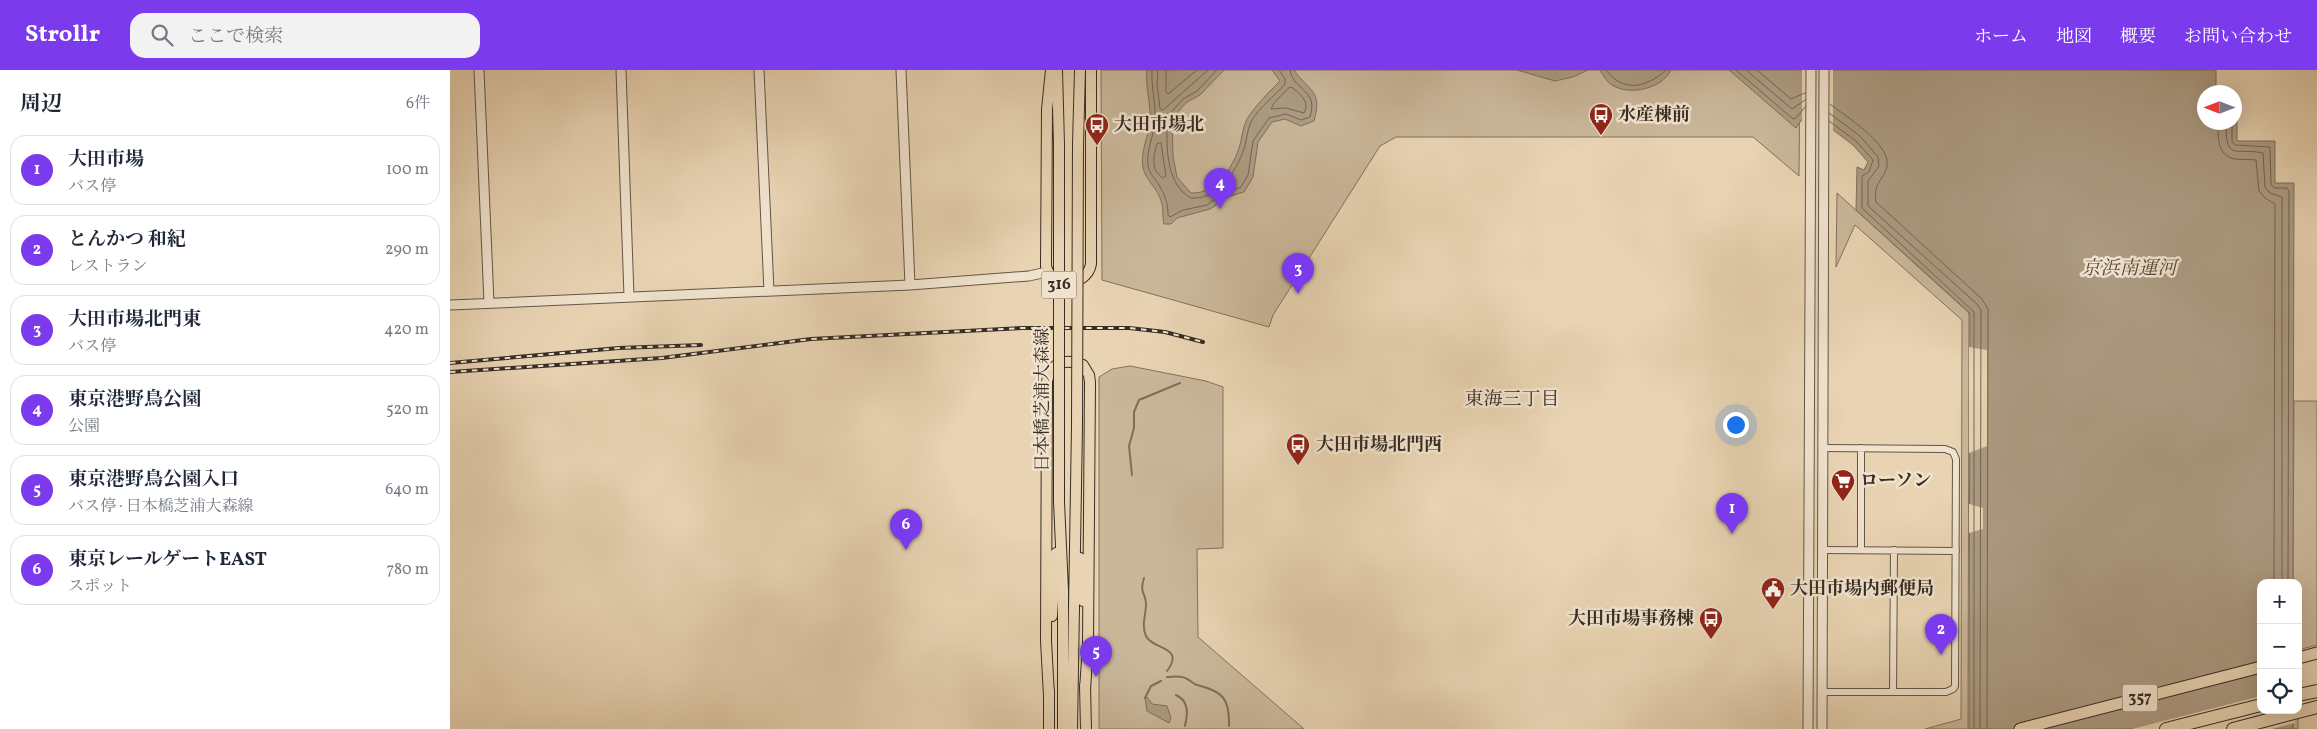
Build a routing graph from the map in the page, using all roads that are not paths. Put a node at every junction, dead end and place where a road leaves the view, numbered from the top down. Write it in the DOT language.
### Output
graph roads {
  1 [pos="479,70"];
  2 [pos="621,70"];
  3 [pos="759,70"];
  4 [pos="901,70"];
  5 [pos="1051,70"];
  6 [pos="1057,70"];
  7 [pos="1080,70"];
  8 [pos="1091,70"];
  9 [pos="1811,70"];
  10 [pos="1824,70"];
  11 [pos="1047,272"];
  12 [pos="910,285"];
  13 [pos="769,291"];
  14 [pos="629,296"];
  15 [pos="489,303"];
  16 [pos="450,305"];
  17 [pos="1823,448"];
  18 [pos="1861,448"];
  19 [pos="1059,502"];
  20 [pos="1076,502"];
  21 [pos="1823,550"];
  22 [pos="1861,550"];
  23 [pos="1894,550"];
  24 [pos="1956,551"];
  25 [pos="2317,653"];
  26 [pos="2302,657"];
  27 [pos="2257,668"];
  28 [pos="1085,690"];
  29 [pos="2317,691"];
  30 [pos="1823,692"];
  31 [pos="1892,692"];
  32 [pos="2302,695"];
  33 [pos="1049,696"];
  34 [pos="2257,706"];
  35 [pos="2317,708"];
  36 [pos="1049,729"];
  37 [pos="1063,729"];
  38 [pos="1072,729"];
  39 [pos="1086,729"];
  40 [pos="1808,729"];
  41 [pos="1822,729"];
  42 [pos="2020,729"];
  43 [pos="2166,729"];
  44 [pos="2233,729"];
  1 -- 15 [label="street"];
  2 -- 14 [label="street"];
  3 -- 13 [label="street"];
  4 -- 12 [label="street"];
  5 -- 11 [label="main road"];
  6 -- 19 [label="main road, 日本橋芝浦大森線 / 316, bridge"];
  7 -- 20 [label="main road, 日本橋芝浦大森線 / 316, bridge"];
  8 -- 11 [label="main road"];
  9 -- 40 [label="street"];
  10 -- 17 [label="street"];
  11 -- 12 [label="street"];
  12 -- 13 [label="street"];
  13 -- 14 [label="street"];
  14 -- 15 [label="street"];
  15 -- 16 [label="street"];
  17 -- 18 [label="street"];
  17 -- 21 [label="street"];
  18 -- 22 [label="street"];
  18 -- 24 [label="street"];
  19 -- 33 [label="main road, 316"];
  19 -- 37 [label="main road, 日本橋芝浦大森線 / 316"];
  20 -- 28 [label="main road, 316"];
  20 -- 38 [label="main road, 日本橋芝浦大森線 / 316"];
  21 -- 22 [label="street"];
  21 -- 30 [label="street"];
  22 -- 23 [label="street"];
  23 -- 24 [label="street"];
  23 -- 31 [label="street"];
  24 -- 31 [label="street"];
  25 -- 26 [label="highway"];
  27 -- 42 [label="highway, 357"];
  28 -- 33 [label="main road"];
  28 -- 39 [label="main road, 316"];
  29 -- 32 [label="highway"];
  30 -- 31 [label="street"];
  30 -- 41 [label="street"];
  33 -- 36 [label="main road, 316"];
  34 -- 43 [label="highway"];
  35 -- 44 [label="highway"];
}
